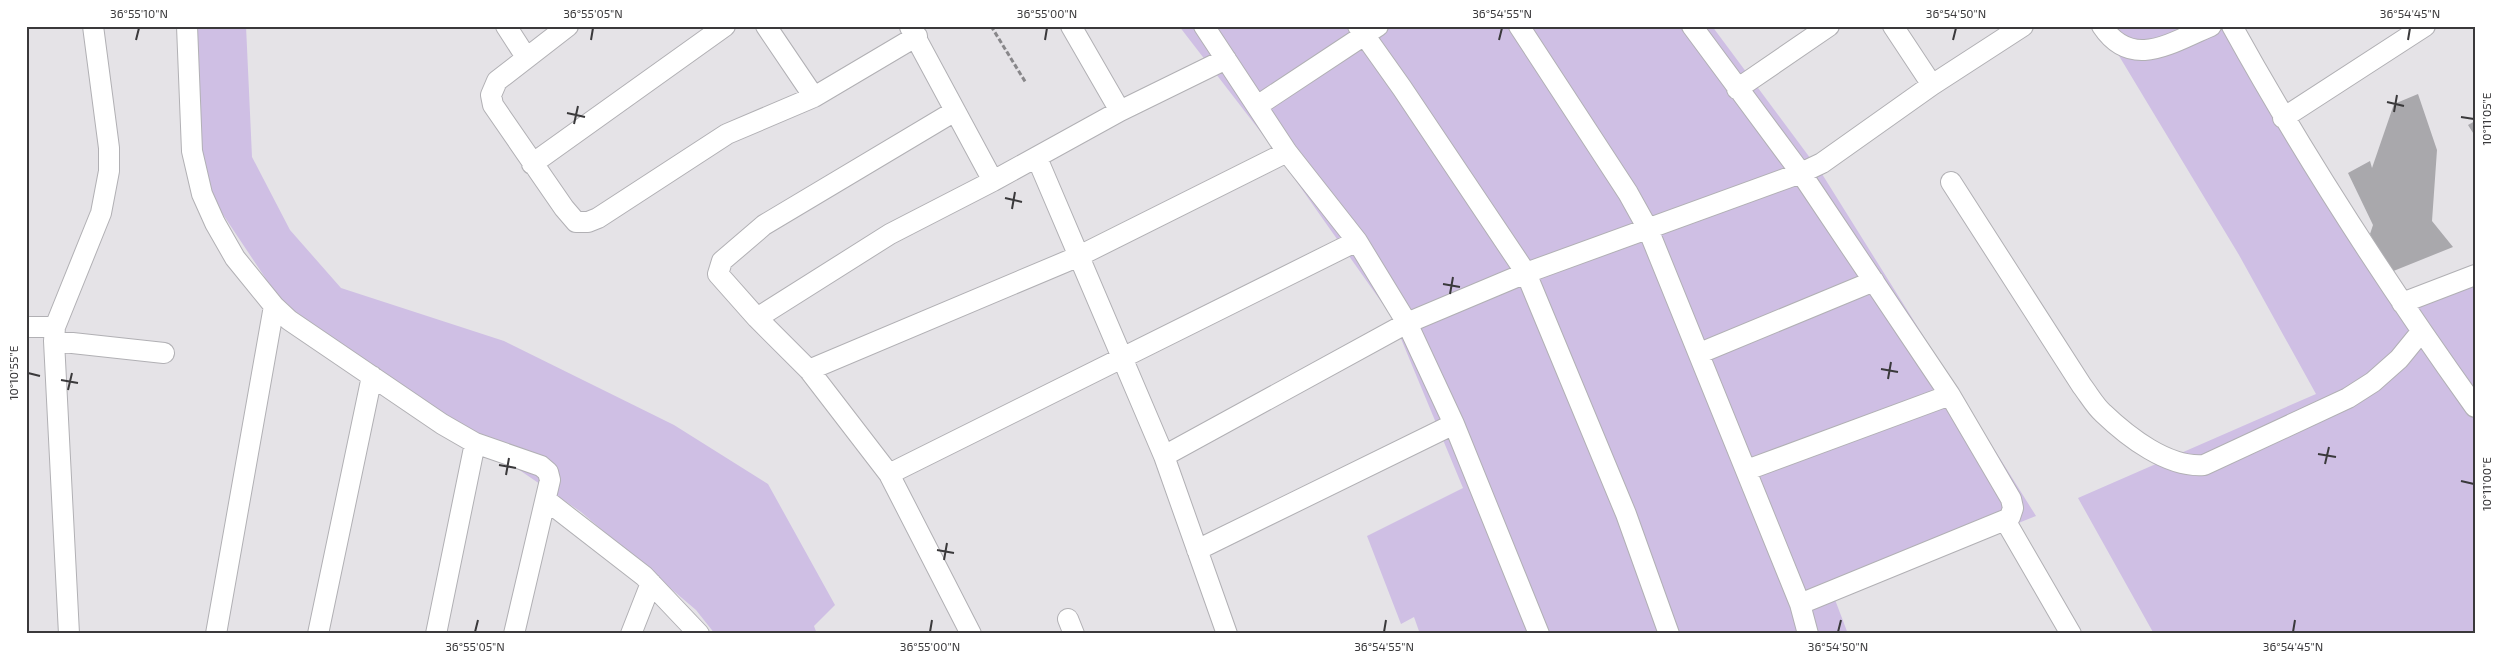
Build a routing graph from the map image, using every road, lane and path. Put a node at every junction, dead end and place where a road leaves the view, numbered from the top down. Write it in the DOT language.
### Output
graph roads {
  1 [pos="93,26"];
  2 [pos="187,26"];
  3 [pos="506,26"];
  4 [pos="568,26"];
  5 [pos="725,26"];
  6 [pos="766,26"];
  7 [pos="991,26"];
  8 [pos="1071,26"];
  9 [pos="1204,26"];
  10 [pos="1520,26"];
  11 [pos="1692,26"];
  12 [pos="1829,26"];
  13 [pos="1892,26"];
  14 [pos="2023,26"];
  15 [pos="2102,26"];
  16 [pos="2211,26"];
  17 [pos="2232,26"];
  18 [pos="2425,26"];
  19 [pos="1366,29"];
  20 [pos="913,31"];
  21 [pos="526,57"];
  22 [pos="1226,59"];
  23 [pos="1026,83"];
  24 [pos="1932,85"];
  25 [pos="1737,89"];
  26 [pos="814,97"];
  27 [pos="1257,106"];
  28 [pos="955,111"];
  29 [pos="1120,111"];
  30 [pos="2283,118"];
  31 [pos="1287,152"];
  32 [pos="1037,158"];
  33 [pos="532,164"];
  34 [pos="1801,173"];
  35 [pos="993,181"];
  36 [pos="1951,182"];
  37 [pos="1648,229"];
  38 [pos="1357,242"];
  39 [pos="1078,257"];
  40 [pos="1526,273"];
  41 [pos="2475,275"];
  42 [pos="1874,281"];
  43 [pos="2402,303"];
  44 [pos="274,306"];
  45 [pos="757,318"];
  46 [pos="1407,323"];
  47 [pos="26,326"];
  48 [pos="2421,332"];
  49 [pos="54,334"];
  50 [pos="164,353"];
  51 [pos="1700,353"];
  52 [pos="1124,359"];
  53 [pos="809,370"];
  54 [pos="372,376"];
  55 [pos="1950,395"];
  56 [pos="2475,407"];
  57 [pos="1454,424"];
  58 [pos="476,443"];
  59 [pos="1164,456"];
  60 [pos="1747,470"];
  61 [pos="889,474"];
  62 [pos="546,500"];
  63 [pos="2005,520"];
  64 [pos="1197,550"];
  65 [pos="651,583"];
  66 [pos="1800,604"];
  67 [pos="69,634"];
  68 [pos="216,634"];
  69 [pos="318,634"];
  70 [pos="436,634"];
  71 [pos="514,634"];
  72 [pos="631,634"];
  73 [pos="699,634"];
  74 [pos="971,634"];
  75 [pos="1227,634"];
  76 [pos="1538,634"];
  77 [pos="1669,634"];
  78 [pos="1808,634"];
  79 [pos="2071,634"];
  1 -- 49 [label="street"];
  2 -- 44 [label="street"];
  3 -- 21 [label="street"];
  4 -- 21 [label="street"];
  5 -- 33 [label="street"];
  6 -- 26 [label="street"];
  7 -- 23 [label="path"];
  8 -- 29 [label="street"];
  9 -- 22 [label="street"];
  10 -- 37 [label="street"];
  11 -- 25 [label="street"];
  12 -- 25 [label="street"];
  13 -- 24 [label="street"];
  14 -- 24 [label="street"];
  15 -- 16 [label="street"];
  17 -- 30 [label="street"];
  18 -- 30 [label="street"];
  19 -- 27 [label="street"];
  19 -- 40 [label="street"];
  20 -- 26 [label="street"];
  20 -- 28 [label="street"];
  21 -- 33 [label="street"];
  22 -- 27 [label="street"];
  22 -- 29 [label="street"];
  24 -- 34 [label="street"];
  25 -- 34 [label="street"];
  26 -- 33 [label="street"];
  27 -- 31 [label="street"];
  28 -- 35 [label="street"];
  28 -- 45 [label="street"];
  29 -- 32 [label="street"];
  30 -- 43 [label="street"];
  31 -- 38 [label="street"];
  31 -- 39 [label="street"];
  32 -- 35 [label="street"];
  32 -- 39 [label="street"];
  34 -- 37 [label="street"];
  34 -- 42 [label="street"];
  35 -- 45 [label="street"];
  36 -- 48 [label="street"];
  37 -- 40 [label="street"];
  37 -- 51 [label="street"];
  38 -- 46 [label="street"];
  38 -- 52 [label="street"];
  39 -- 52 [label="street"];
  39 -- 53 [label="street"];
  40 -- 46 [label="street"];
  40 -- 77 [label="street"];
  41 -- 43 [label="street"];
  42 -- 51 [label="street"];
  42 -- 55 [label="street"];
  43 -- 48 [label="street"];
  44 -- 54 [label="street"];
  44 -- 68 [label="street"];
  45 -- 53 [label="street"];
  46 -- 57 [label="street"];
  46 -- 59 [label="street"];
  47 -- 49 [label="street"];
  48 -- 56 [label="street"];
  49 -- 50 [label="street"];
  49 -- 67 [label="street"];
  51 -- 60 [label="street"];
  52 -- 59 [label="street"];
  52 -- 61 [label="street"];
  53 -- 61 [label="street"];
  54 -- 58 [label="street"];
  54 -- 69 [label="street"];
  55 -- 60 [label="street"];
  55 -- 63 [label="street"];
  57 -- 64 [label="street"];
  57 -- 76 [label="street"];
  58 -- 62 [label="street"];
  58 -- 70 [label="street"];
  59 -- 64 [label="street"];
  60 -- 66 [label="street"];
  61 -- 74 [label="street"];
  62 -- 65 [label="street"];
  62 -- 71 [label="street"];
  63 -- 66 [label="street"];
  63 -- 79 [label="street"];
  64 -- 75 [label="street"];
  65 -- 72 [label="street"];
  65 -- 73 [label="street"];
  66 -- 78 [label="street"];
}
